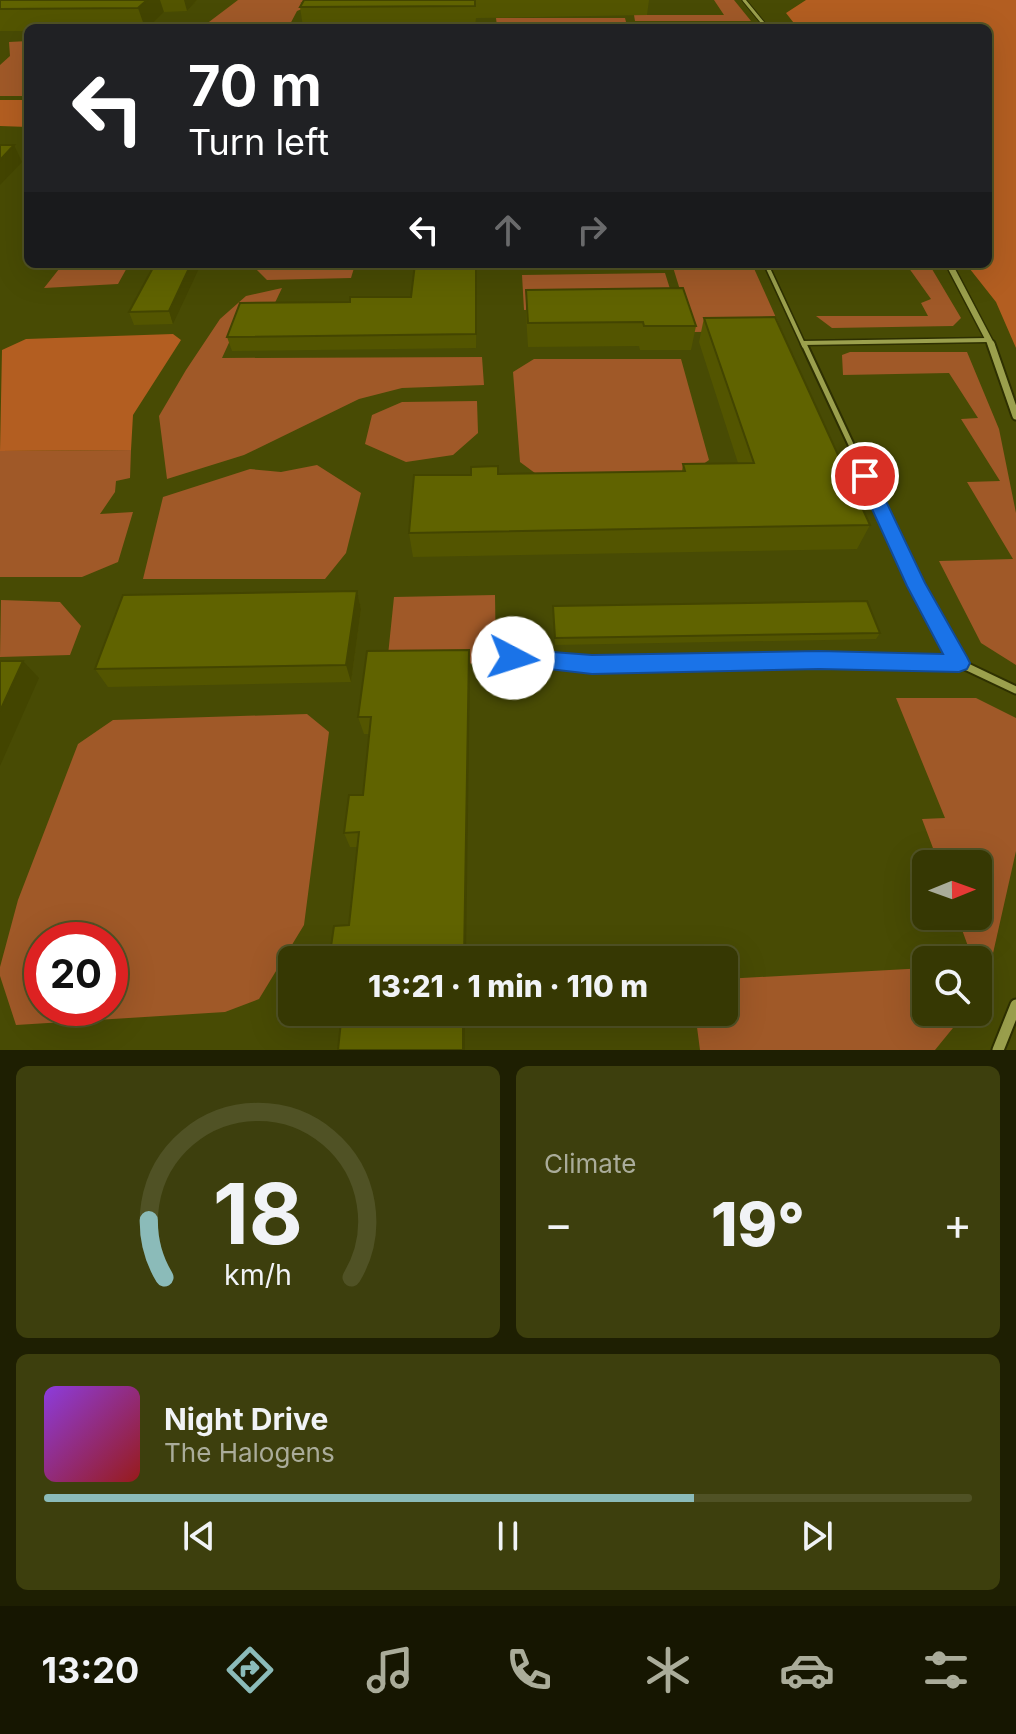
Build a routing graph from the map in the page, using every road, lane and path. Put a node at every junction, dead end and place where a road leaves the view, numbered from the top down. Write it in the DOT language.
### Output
graph roads {
  1 [pos="744,0"];
  2 [pos="764,24"];
  3 [pos="768,268"];
  4 [pos="952,268"];
  5 [pos="988,340"];
  6 [pos="803,343"];
  7 [pos="1016,416"];
  8 [pos="513,658"];
  9 [pos="959,663"];
  10 [pos="1016,690"];
  11 [pos="1016,1005"];
  12 [pos="998,1050"];
  1 -- 2 [label="street"];
  3 -- 6 [label="lane"];
  4 -- 5 [label="street"];
  5 -- 6 [label="lane"];
  5 -- 7 [label="street"];
  6 -- 9 [label="lane"];
  8 -- 9 [label="lane"];
  9 -- 10 [label="lane"];
  11 -- 12 [label="street"];
}
